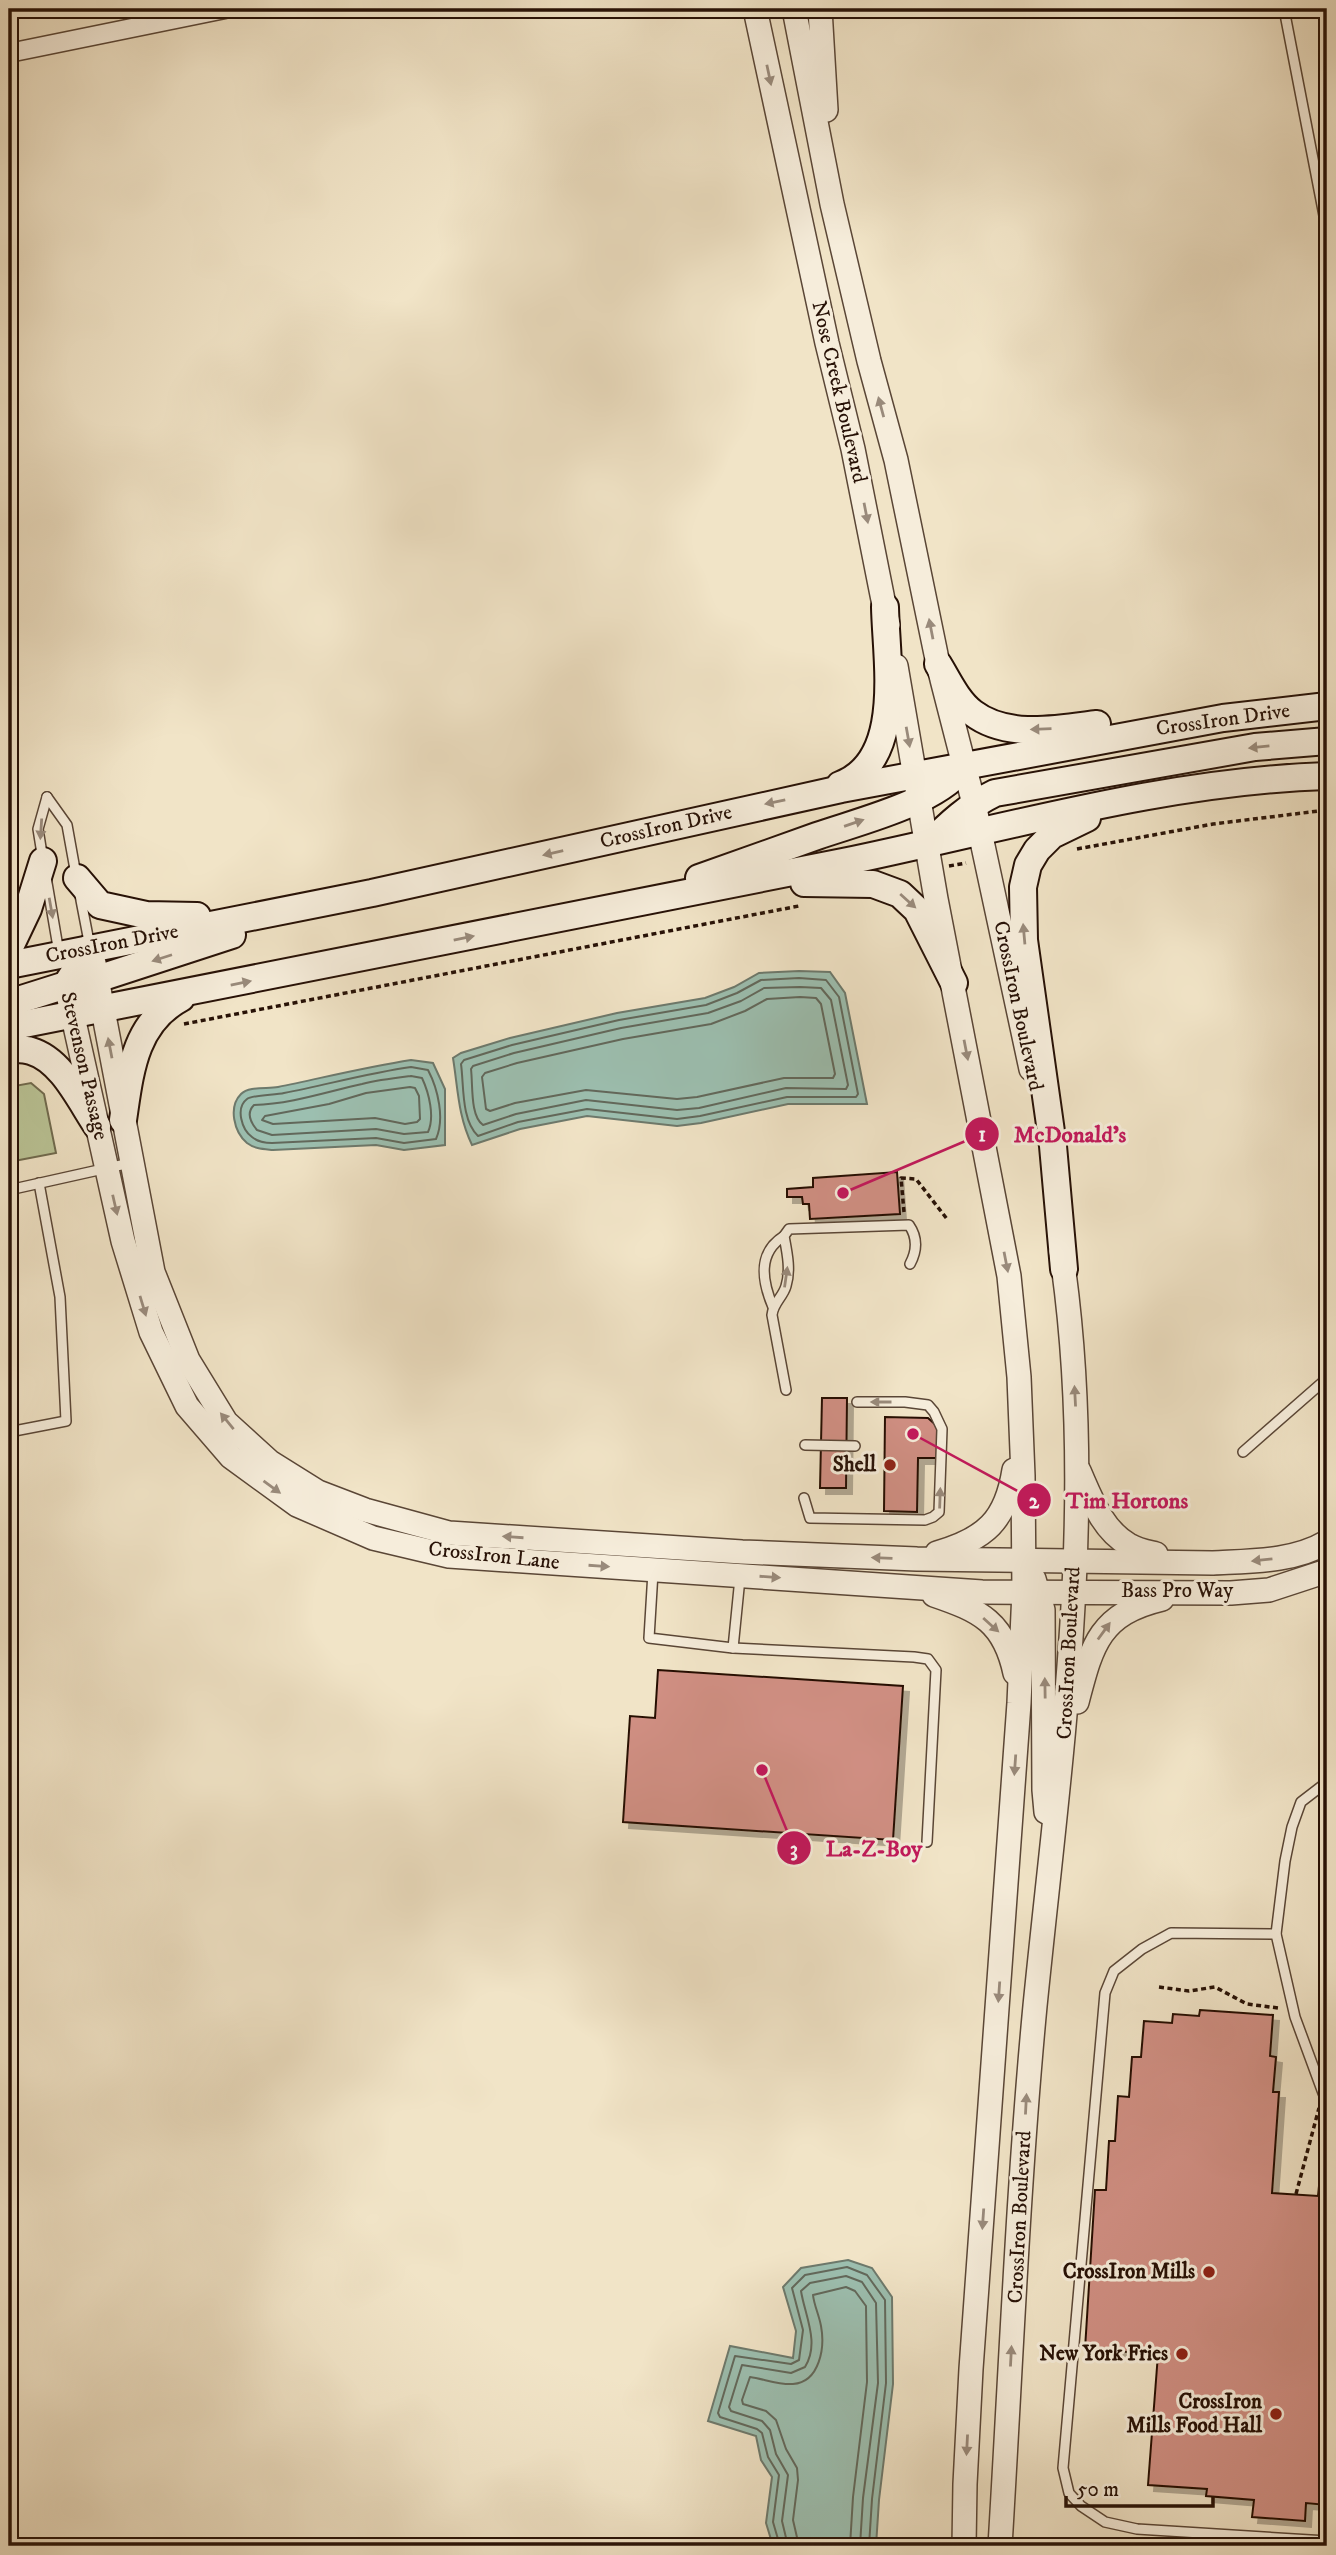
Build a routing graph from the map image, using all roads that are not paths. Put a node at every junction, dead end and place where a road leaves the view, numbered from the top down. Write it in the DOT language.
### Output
graph roads {
  1 [pos="225,9"];
  2 [pos="755,9"];
  3 [pos="793,9"];
  4 [pos="820,9"];
  5 [pos="1284,9"];
  6 [pos="9,53"];
  7 [pos="832,204"];
  8 [pos="1327,231"];
  9 [pos="885,607"];
  10 [pos="938,664"];
  11 [pos="1327,693"];
  12 [pos="1327,706"];
  13 [pos="1327,741"];
  14 [pos="965,766"];
  15 [pos="1327,776"];
  16 [pos="917,788"];
  17 [pos="816,794"];
  18 [pos="1142,797"];
  19 [pos="974,804"];
  20 [pos="981,833"];
  21 [pos="930,857"];
  22 [pos="43,861"];
  23 [pos="77,878"];
  24 [pos="698,891"];
  25 [pos="344,899"];
  26 [pos="581,915"];
  27 [pos="255,916"];
  28 [pos="9,948"];
  29 [pos="90,948"];
  30 [pos="59,954"];
  31 [pos="9,965"];
  32 [pos="97,979"];
  33 [pos="954,983"];
  34 [pos="66,985"];
  35 [pos="193,992"];
  36 [pos="9,1003"];
  37 [pos="102,1010"];
  38 [pos="72,1015"];
  39 [pos="9,1027"];
  40 [pos="9,1048"];
  41 [pos="123,1120"];
  42 [pos="97,1126"];
  43 [pos="132,1163"];
  44 [pos="107,1168"];
  45 [pos="39,1183"];
  46 [pos="9,1189"];
  47 [pos="784,1236"];
  48 [pos="134,1238"];
  49 [pos="910,1264"];
  50 [pos="1064,1269"];
  51 [pos="773,1307"];
  52 [pos="1327,1375"];
  53 [pos="786,1390"];
  54 [pos="857,1402"];
  55 [pos="1021,1429"];
  56 [pos="9,1432"];
  57 [pos="806,1445"];
  58 [pos="855,1446"];
  59 [pos="1244,1452"];
  60 [pos="1076,1465"];
  61 [pos="804,1498"];
  62 [pos="1327,1542"];
  63 [pos="654,1558"];
  64 [pos="918,1559"];
  65 [pos="1074,1560"];
  66 [pos="1024,1561"];
  67 [pos="741,1563"];
  68 [pos="1186,1563"];
  69 [pos="1327,1572"];
  70 [pos="908,1586"];
  71 [pos="1032,1591"];
  72 [pos="1073,1591"];
  73 [pos="1188,1592"];
  74 [pos="733,1648"];
  75 [pos="1019,1697"];
  76 [pos="1062,1765"];
  77 [pos="1327,1782"];
  78 [pos="927,1842"];
  79 [pos="1050,1854"];
  80 [pos="1276,1934"];
  81 [pos="1325,2095"];
  82 [pos="1327,2541"];
  83 [pos="964,2546"];
  84 [pos="1000,2546"];
  1 -- 6 [label="street"];
  2 -- 9 [label="street, Nose Creek Boulevard, one-way"];
  3 -- 7 [label="street, Nose Creek Boulevard"];
  4 -- 7 [label="street"];
  5 -- 8 [label="lane"];
  10 -- 7 [label="street, Nose Creek Boulevard, one-way"];
  9 -- 16 [label="street, Nose Creek Boulevard, one-way"];
  9 -- 17 [label="main road"];
  11 -- 10 [label="main road, one-way"];
  10 -- 14 [label="street, Nose Creek Boulevard"];
  12 -- 14 [label="main road, CrossIron Drive"];
  13 -- 19 [label="main road, one-way"];
  14 -- 16 [label="main road"];
  14 -- 19 [label="street, CrossIron Boulevard"];
  15 -- 18 [label="main road"];
  16 -- 17 [label="main road, CrossIron Drive"];
  16 -- 21 [label="street"];
  26 -- 16 [label="main road, one-way"];
  17 -- 25 [label="main road, CrossIron Drive, one-way"];
  18 -- 20 [label="main road"];
  50 -- 18 [label="main road, one-way"];
  19 -- 20 [label="street, CrossIron Boulevard"];
  19 -- 21 [label="main road"];
  20 -- 21 [label="main road"];
  20 -- 50 [label="street, CrossIron Boulevard"];
  21 -- 24 [label="main road"];
  21 -- 33 [label="street"];
  23 -- 22 [label="lane, Stevenson Passage, one-way"];
  22 -- 28 [label="main road"];
  22 -- 30 [label="lane, Stevenson Passage, one-way"];
  23 -- 27 [label="main road"];
  23 -- 29 [label="lane, Stevenson Passage"];
  24 -- 26 [label="main road"];
  24 -- 33 [label="main road, one-way"];
  25 -- 27 [label="main road, CrossIron Drive"];
  25 -- 32 [label="main road, one-way"];
  35 -- 26 [label="main road, one-way"];
  27 -- 29 [label="main road, CrossIron Drive"];
  29 -- 30 [label="main road, CrossIron Drive"];
  29 -- 32 [label="street, Stevenson Passage"];
  29 -- 34 [label="main road"];
  30 -- 31 [label="main road, CrossIron Drive"];
  30 -- 34 [label="street, Stevenson Passage"];
  32 -- 37 [label="street, Stevenson Passage"];
  32 -- 38 [label="main road"];
  33 -- 55 [label="street, one-way"];
  34 -- 36 [label="main road"];
  34 -- 38 [label="street, Stevenson Passage"];
  35 -- 37 [label="main road"];
  35 -- 41 [label="main road"];
  37 -- 38 [label="main road"];
  41 -- 37 [label="street, Stevenson Passage, one-way"];
  38 -- 39 [label="main road"];
  38 -- 42 [label="street, Stevenson Passage"];
  40 -- 42 [label="main road"];
  41 -- 43 [label="street, Stevenson Passage"];
  42 -- 44 [label="street, Stevenson Passage"];
  43 -- 44 [label="lane"];
  43 -- 48 [label="street, Stevenson Passage"];
  44 -- 45 [label="lane"];
  44 -- 48 [label="street, Stevenson Passage, one-way"];
  45 -- 46 [label="lane"];
  45 -- 56 [label="lane"];
  47 -- 49 [label="lane"];
  51 -- 47 [label="lane, one-way"];
  47 -- 51 [label="lane"];
  48 -- 63 [label="street, CrossIron Lane"];
  60 -- 50 [label="street, CrossIron Boulevard, one-way"];
  51 -- 53 [label="lane"];
  52 -- 59 [label="lane"];
  61 -- 54 [label="lane, one-way"];
  55 -- 64 [label="street"];
  55 -- 66 [label="street"];
  57 -- 58 [label="lane"];
  60 -- 65 [label="street, CrossIron Boulevard"];
  60 -- 68 [label="street"];
  62 -- 68 [label="street, Bass Pro Way, one-way"];
  63 -- 67 [label="street, CrossIron Lane"];
  63 -- 74 [label="lane"];
  64 -- 66 [label="street, CrossIron Lane"];
  64 -- 67 [label="street, CrossIron Lane, one-way"];
  65 -- 66 [label="street, Bass Pro Way"];
  65 -- 68 [label="street, Bass Pro Way"];
  65 -- 72 [label="street, CrossIron Boulevard"];
  66 -- 71 [label="street"];
  67 -- 70 [label="street, CrossIron Lane, one-way"];
  67 -- 74 [label="lane"];
  69 -- 73 [label="street, Bass Pro Way"];
  70 -- 71 [label="street, CrossIron Lane"];
  70 -- 75 [label="street, one-way"];
  71 -- 72 [label="street, Bass Pro Way"];
  71 -- 75 [label="street, CrossIron Boulevard"];
  79 -- 71 [label="street, one-way"];
  72 -- 73 [label="street, Bass Pro Way"];
  72 -- 76 [label="street, CrossIron Boulevard"];
  76 -- 73 [label="street, one-way"];
  74 -- 78 [label="lane"];
  75 -- 83 [label="street, CrossIron Boulevard, one-way"];
  76 -- 79 [label="street, CrossIron Boulevard"];
  77 -- 80 [label="lane"];
  84 -- 79 [label="street, CrossIron Boulevard, one-way"];
  80 -- 81 [label="lane"];
  80 -- 82 [label="lane"];
}
